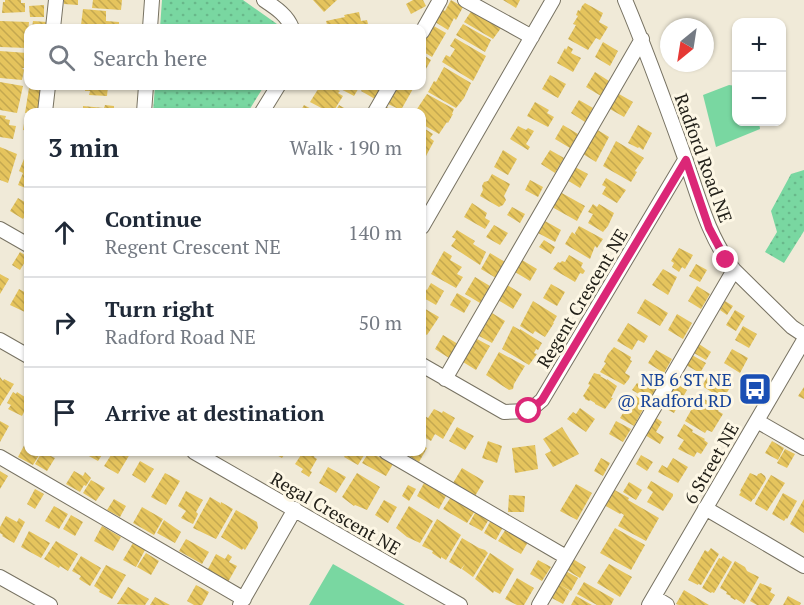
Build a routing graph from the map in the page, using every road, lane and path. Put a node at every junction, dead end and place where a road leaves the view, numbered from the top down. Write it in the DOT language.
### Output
graph roads {
  1 [pos="56,0"];
  2 [pos="152,0"];
  3 [pos="264,0"];
  4 [pos="440,0"];
  5 [pos="465,0"];
  6 [pos="553,0"];
  7 [pos="625,0"];
  8 [pos="53,24"];
  9 [pos="150,24"];
  10 [pos="291,24"];
  11 [pos="426,25"];
  12 [pos="532,37"];
  13 [pos="642,39"];
  14 [pos="48,90"];
  15 [pos="146,90"];
  16 [pos="276,90"];
  17 [pos="388,90"];
  18 [pos="45,108"];
  19 [pos="144,108"];
  20 [pos="264,108"];
  21 [pos="377,108"];
  22 [pos="686,160"];
  23 [pos="426,220"];
  24 [pos="0,229"];
  25 [pos="24,243"];
  26 [pos="734,270"];
  27 [pos="804,334"];
  28 [pos="0,340"];
  29 [pos="804,340"];
  30 [pos="24,354"];
  31 [pos="426,367"];
  32 [pos="445,379"];
  33 [pos="757,421"];
  34 [pos="804,448"];
  35 [pos="202,456"];
  36 [pos="393,456"];
  37 [pos="0,457"];
  38 [pos="705,508"];
  39 [pos="295,510"];
  40 [pos="566,557"];
  41 [pos="804,566"];
  42 [pos="0,577"];
  43 [pos="651,601"];
  44 [pos="242,602"];
  45 [pos="50,605"];
  46 [pos="460,605"];
  47 [pos="538,605"];
  48 [pos="667,605"];
  1 -- 8 [label="street"];
  2 -- 9 [label="street"];
  3 -- 10 [label="street"];
  4 -- 11 [label="street"];
  5 -- 12 [label="street"];
  6 -- 12 [label="street"];
  7 -- 13 [label="street, Radford Road NE"];
  12 -- 23 [label="street"];
  13 -- 22 [label="street, Radford Road NE"];
  13 -- 32 [label="street"];
  14 -- 18 [label="street"];
  15 -- 19 [label="street"];
  16 -- 20 [label="street"];
  17 -- 21 [label="street"];
  22 -- 26 [label="street, Radford Road NE"];
  22 -- 32 [label="street, Regent Crescent NE"];
  24 -- 25 [label="street"];
  26 -- 27 [label="street, Radford Road NE"];
  26 -- 40 [label="street"];
  28 -- 30 [label="street"];
  29 -- 33 [label="street, 6 Street NE"];
  31 -- 32 [label="street, Regent Crescent NE"];
  33 -- 34 [label="street"];
  33 -- 38 [label="street, 6 Street NE"];
  35 -- 39 [label="street, Regal Crescent NE"];
  36 -- 40 [label="street"];
  37 -- 44 [label="street"];
  38 -- 41 [label="street"];
  38 -- 43 [label="street, 6 Street NE"];
  39 -- 44 [label="street"];
  39 -- 46 [label="street, Regal Crescent NE"];
  40 -- 47 [label="street"];
  42 -- 45 [label="street"];
  43 -- 48 [label="street"];
}
